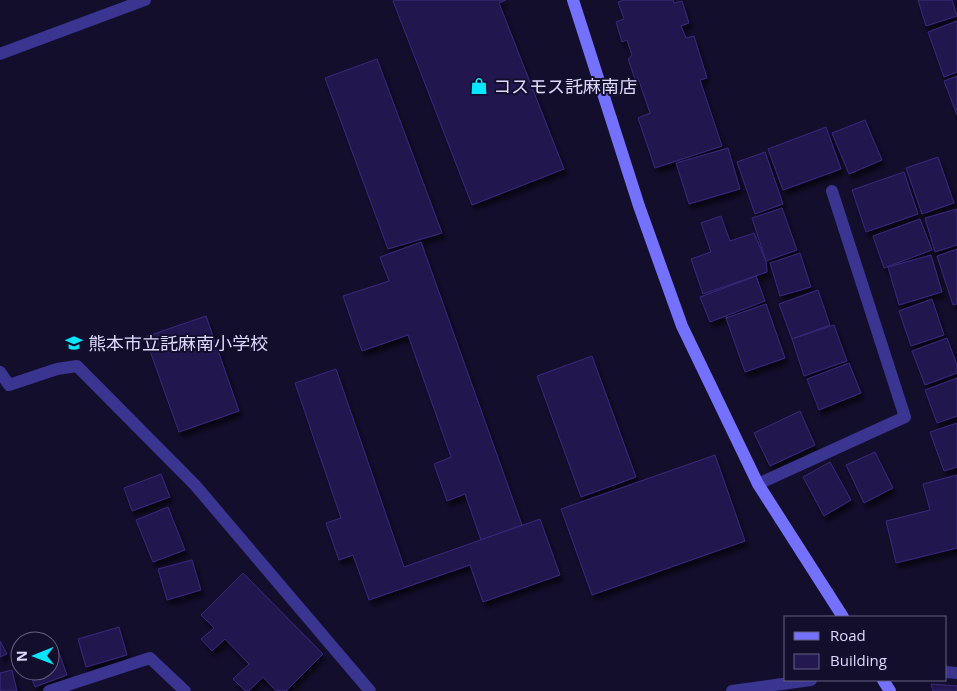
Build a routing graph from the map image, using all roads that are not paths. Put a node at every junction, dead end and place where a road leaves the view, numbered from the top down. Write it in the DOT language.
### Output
graph roads {
  1 [pos="145,0"];
  2 [pos="573,0"];
  3 [pos="0,54"];
  4 [pos="832,191"];
  5 [pos="0,372"];
  6 [pos="758,484"];
  7 [pos="842,616"];
  8 [pos="804,681"];
  9 [pos="49,691"];
  10 [pos="185,691"];
  11 [pos="370,691"];
  12 [pos="732,691"];
  1 -- 3 [label="street"];
  2 -- 6 [label="street"];
  4 -- 6 [label="street"];
  5 -- 11 [label="street"];
  6 -- 7 [label="street"];
  8 -- 12 [label="street"];
  9 -- 10 [label="street"];
}
